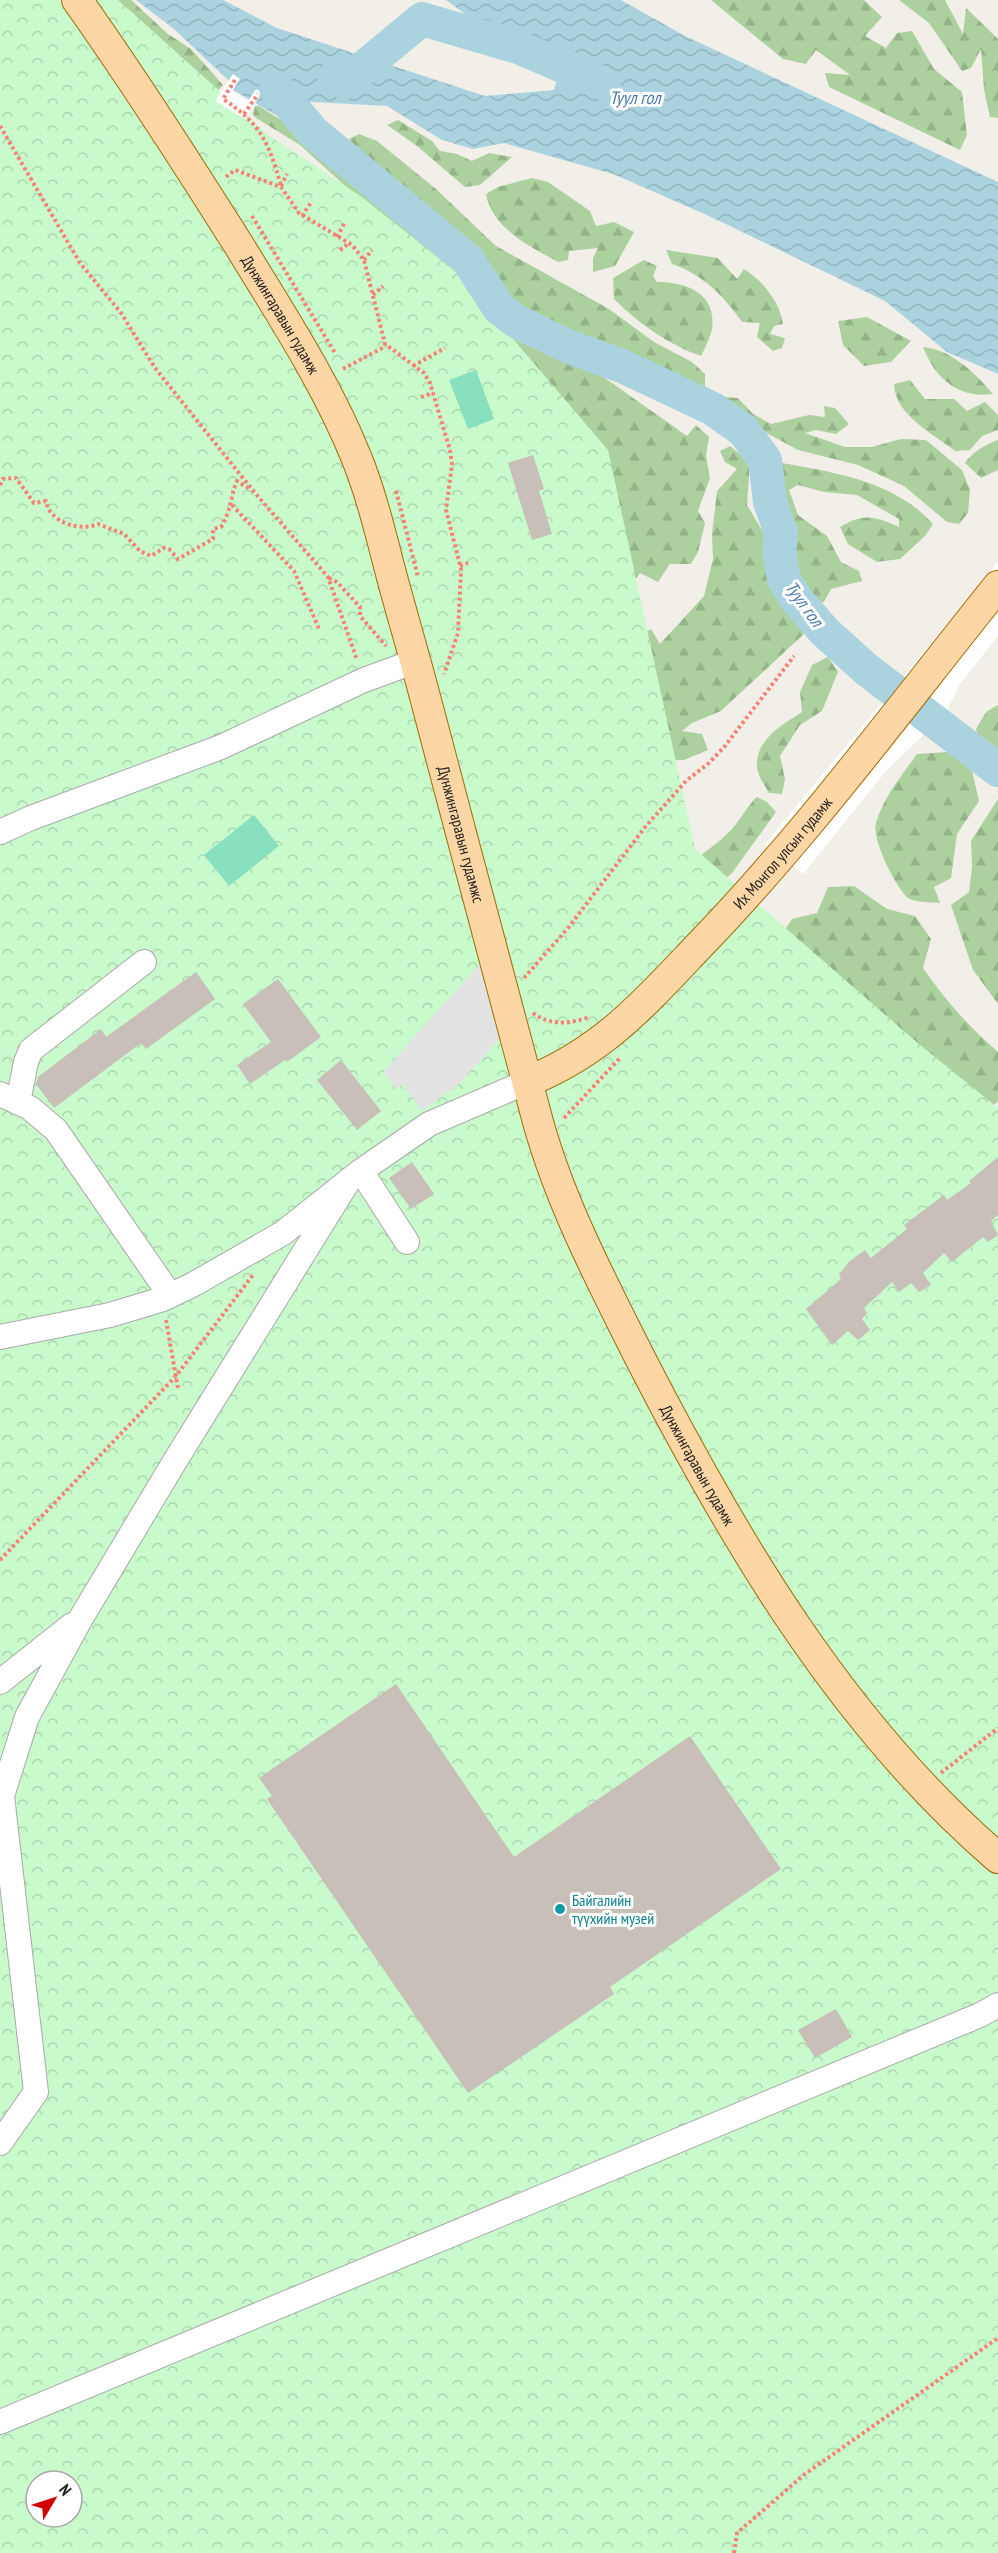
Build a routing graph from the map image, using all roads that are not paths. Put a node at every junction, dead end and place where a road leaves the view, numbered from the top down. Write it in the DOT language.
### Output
graph roads {
  1 [pos="77,0"];
  2 [pos="998,586"];
  3 [pos="414,670"];
  4 [pos="0,832"];
  5 [pos="144,962"];
  6 [pos="519,1009"];
  7 [pos="529,1081"];
  8 [pos="9,1098"];
  9 [pos="355,1176"];
  10 [pos="407,1242"];
  11 [pos="166,1297"];
  12 [pos="0,1337"];
  13 [pos="81,1618"];
  14 [pos="0,1682"];
  15 [pos="998,1858"];
  16 [pos="998,2005"];
  17 [pos="0,2143"];
  18 [pos="0,2422"];
  1 -- 3 [label="main road, Дүнжингаравын гудамж"];
  2 -- 7 [label="main road, Их Монгол улсын гудамж"];
  3 -- 4 [label="street"];
  3 -- 6 [label="main road, Дүнжингаравын гудамжс"];
  5 -- 8 [label="street"];
  6 -- 7 [label="main road, Дүнжингаравын гудамж"];
  7 -- 9 [label="street"];
  7 -- 15 [label="main road, Дүнжингаравын гудамж"];
  8 -- 11 [label="street"];
  9 -- 10 [label="street"];
  9 -- 11 [label="street"];
  9 -- 13 [label="street"];
  11 -- 12 [label="street"];
  13 -- 14 [label="street"];
  13 -- 17 [label="street"];
  16 -- 18 [label="street"];
}
